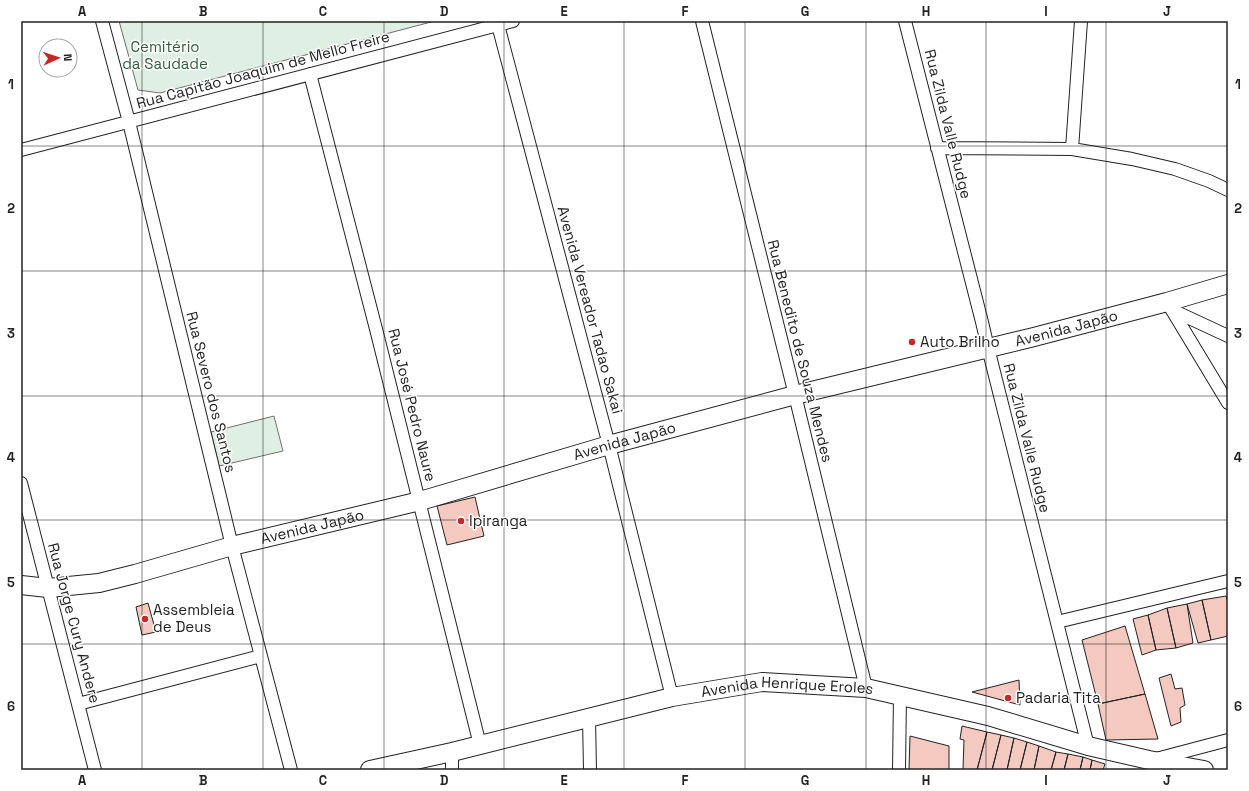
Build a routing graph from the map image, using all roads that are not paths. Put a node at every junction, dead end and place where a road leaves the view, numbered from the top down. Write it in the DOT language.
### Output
graph roads {
  1 [pos="102,21"];
  2 [pos="513,21"];
  3 [pos="702,21"];
  4 [pos="905,21"];
  5 [pos="1081,21"];
  6 [pos="498,25"];
  7 [pos="310,74"];
  8 [pos="129,122"];
  9 [pos="937,148"];
  10 [pos="1072,149"];
  11 [pos="21,150"];
  12 [pos="1228,190"];
  13 [pos="1228,284"];
  14 [pos="1169,306"];
  15 [pos="1228,336"];
  16 [pos="988,348"];
  17 [pos="795,395"];
  18 [pos="1228,403"];
  19 [pos="609,445"];
  20 [pos="21,483"];
  21 [pos="420,501"];
  22 [pos="232,546"];
  23 [pos="1228,581"];
  24 [pos="21,585"];
  25 [pos="48,588"];
  26 [pos="1057,622"];
  27 [pos="261,656"];
  28 [pos="866,688"];
  29 [pos="900,696"];
  30 [pos="672,697"];
  31 [pos="78,704"];
  32 [pos="589,718"];
  33 [pos="1228,740"];
  34 [pos="480,745"];
  35 [pos="1088,746"];
  36 [pos="452,752"];
  37 [pos="1149,760"];
  38 [pos="95,770"];
  39 [pos="291,770"];
  40 [pos="370,770"];
  41 [pos="452,770"];
  42 [pos="590,770"];
  43 [pos="899,770"];
  44 [pos="1204,770"];
  1 -- 8 [label="street, Rua Severo dos Santos"];
  2 -- 6 [label="street, Rua Capitão Joaquim de Mello Freire"];
  3 -- 17 [label="street, Rua Benedito de Souza Mendes"];
  4 -- 9 [label="street, Rua Zilda Valle Rudge"];
  5 -- 10 [label="street"];
  6 -- 7 [label="street, Rua Capitão Joaquim de Mello Freire"];
  6 -- 19 [label="street, Avenida Vereador Tadao Sakai"];
  7 -- 8 [label="street, Rua Capitão Joaquim de Mello Freire"];
  7 -- 21 [label="street, Rua José Pedro Naure"];
  8 -- 11 [label="street, Rua Capitão Joaquim de Mello Freire"];
  8 -- 22 [label="street, Rua Severo dos Santos"];
  9 -- 10 [label="street"];
  9 -- 16 [label="street, Rua Zilda Valle Rudge"];
  10 -- 12 [label="street"];
  13 -- 14 [label="main road, Avenida Japão"];
  14 -- 15 [label="street"];
  14 -- 16 [label="main road, Avenida Japão"];
  14 -- 18 [label="street"];
  16 -- 17 [label="main road, Avenida Japão"];
  16 -- 26 [label="street, Rua Zilda Valle Rudge"];
  17 -- 19 [label="main road, Avenida Japão"];
  17 -- 28 [label="street, Rua Benedito de Souza Mendes"];
  19 -- 21 [label="main road, Avenida Japão"];
  19 -- 30 [label="street, Avenida Vereador Tadao Sakai"];
  20 -- 25 [label="street, Rua Jorge Cury Andere"];
  21 -- 22 [label="main road, Avenida Japão"];
  21 -- 34 [label="street, Rua José Pedro Naure"];
  22 -- 25 [label="main road, Avenida Japão"];
  22 -- 27 [label="street, Rua Severo dos Santos"];
  23 -- 26 [label="street"];
  24 -- 25 [label="main road, Avenida Japão"];
  25 -- 31 [label="street, Rua Jorge Cury Andere"];
  26 -- 35 [label="street, Rua Zilda Valle Rudge"];
  27 -- 31 [label="street"];
  27 -- 39 [label="street, Rua Severo dos Santos"];
  28 -- 29 [label="main road, Avenida Henrique Eroles"];
  28 -- 30 [label="main road, Avenida Henrique Eroles"];
  29 -- 35 [label="main road, Avenida Henrique Eroles"];
  29 -- 43 [label="street"];
  30 -- 32 [label="main road, Avenida Henrique Eroles"];
  31 -- 38 [label="street, Rua Jorge Cury Andere"];
  32 -- 34 [label="main road, Avenida Henrique Eroles"];
  32 -- 42 [label="street"];
  33 -- 37 [label="street"];
  34 -- 36 [label="main road, Avenida Henrique Eroles"];
  35 -- 37 [label="main road, Avenida Henrique Eroles"];
  36 -- 40 [label="main road, Avenida Henrique Eroles"];
  36 -- 41 [label="street"];
  37 -- 44 [label="main road, Avenida Henrique Eroles"];
}
